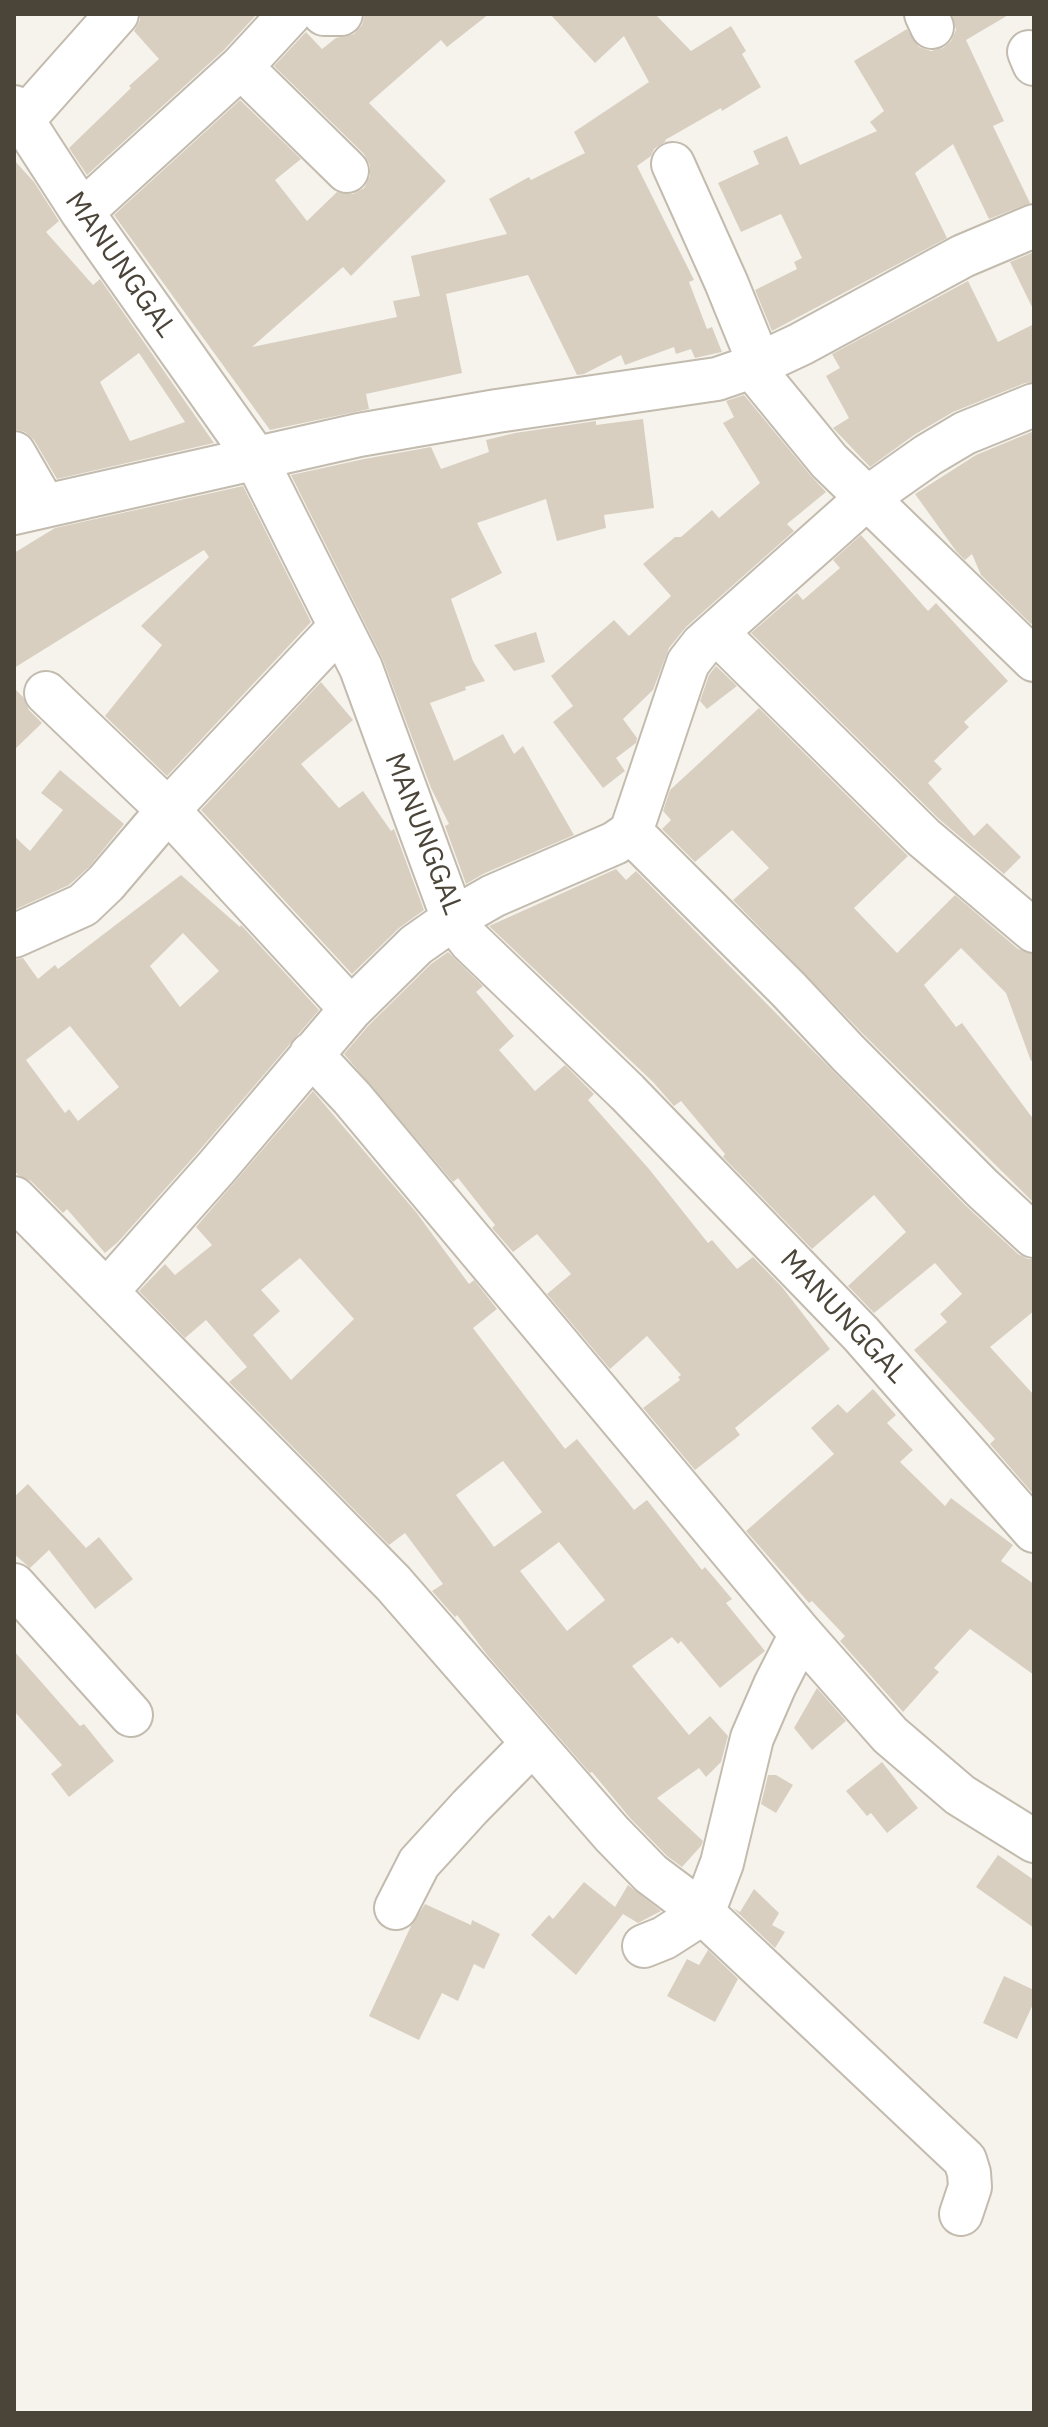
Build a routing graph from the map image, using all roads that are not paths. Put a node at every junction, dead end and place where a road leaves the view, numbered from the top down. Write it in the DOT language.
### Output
graph roads {
  1 [pos="117,14"];
  2 [pos="290,14"];
  3 [pos="324,14"];
  4 [pos="341,14"];
  5 [pos="241,67"];
  6 [pos="19,126"];
  7 [pos="673,164"];
  8 [pos="347,171"];
  9 [pos="82,212"];
  10 [pos="1034,226"];
  11 [pos="755,365"];
  12 [pos="1034,405"];
  13 [pos="14,453"];
  14 [pos="255,457"];
  15 [pos="867,498"];
  16 [pos="29,509"];
  17 [pos="340,627"];
  18 [pos="717,633"];
  19 [pos="1029,651"];
  20 [pos="46,693"];
  21 [pos="168,810"];
  22 [pos="631,832"];
  23 [pos="453,919"];
  24 [pos="1034,931"];
  25 [pos="14,936"];
  26 [pos="351,1009"];
  27 [pos="311,1054"];
  28 [pos="14,1198"];
  29 [pos="1034,1236"];
  30 [pos="107,1291"];
  31 [pos="1034,1531"];
  32 [pos="14,1585"];
  33 [pos="801,1634"];
  34 [pos="131,1715"];
  35 [pos="532,1744"];
  36 [pos="1034,1841"];
  37 [pos="396,1908"];
  38 [pos="703,1913"];
  39 [pos="644,1946"];
  40 [pos="961,2214"];
  1 -- 6 [label="street"];
  2 -- 5 [label="street"];
  3 -- 4 [label="street"];
  5 -- 8 [label="street"];
  5 -- 9 [label="street"];
  6 -- 9 [label="street, MANUNGGAL"];
  7 -- 11 [label="street"];
  9 -- 14 [label="street, MANUNGGAL"];
  10 -- 11 [label="street"];
  11 -- 14 [label="street"];
  11 -- 15 [label="street"];
  12 -- 15 [label="street"];
  13 -- 16 [label="street"];
  14 -- 16 [label="street"];
  14 -- 17 [label="street, MANUNGGAL"];
  15 -- 18 [label="street"];
  15 -- 19 [label="street"];
  17 -- 21 [label="street"];
  17 -- 23 [label="street, MANUNGGAL"];
  18 -- 22 [label="street"];
  18 -- 24 [label="street"];
  20 -- 21 [label="street"];
  21 -- 25 [label="street"];
  21 -- 26 [label="street"];
  22 -- 23 [label="street"];
  22 -- 29 [label="street"];
  23 -- 26 [label="street"];
  23 -- 31 [label="street, MANUNGGAL"];
  26 -- 27 [label="street"];
  27 -- 30 [label="street"];
  27 -- 33 [label="street"];
  28 -- 30 [label="street"];
  30 -- 35 [label="street"];
  32 -- 34 [label="street"];
  33 -- 36 [label="street"];
  33 -- 38 [label="street"];
  35 -- 37 [label="street"];
  35 -- 38 [label="street"];
  38 -- 39 [label="street"];
  38 -- 40 [label="street"];
}
